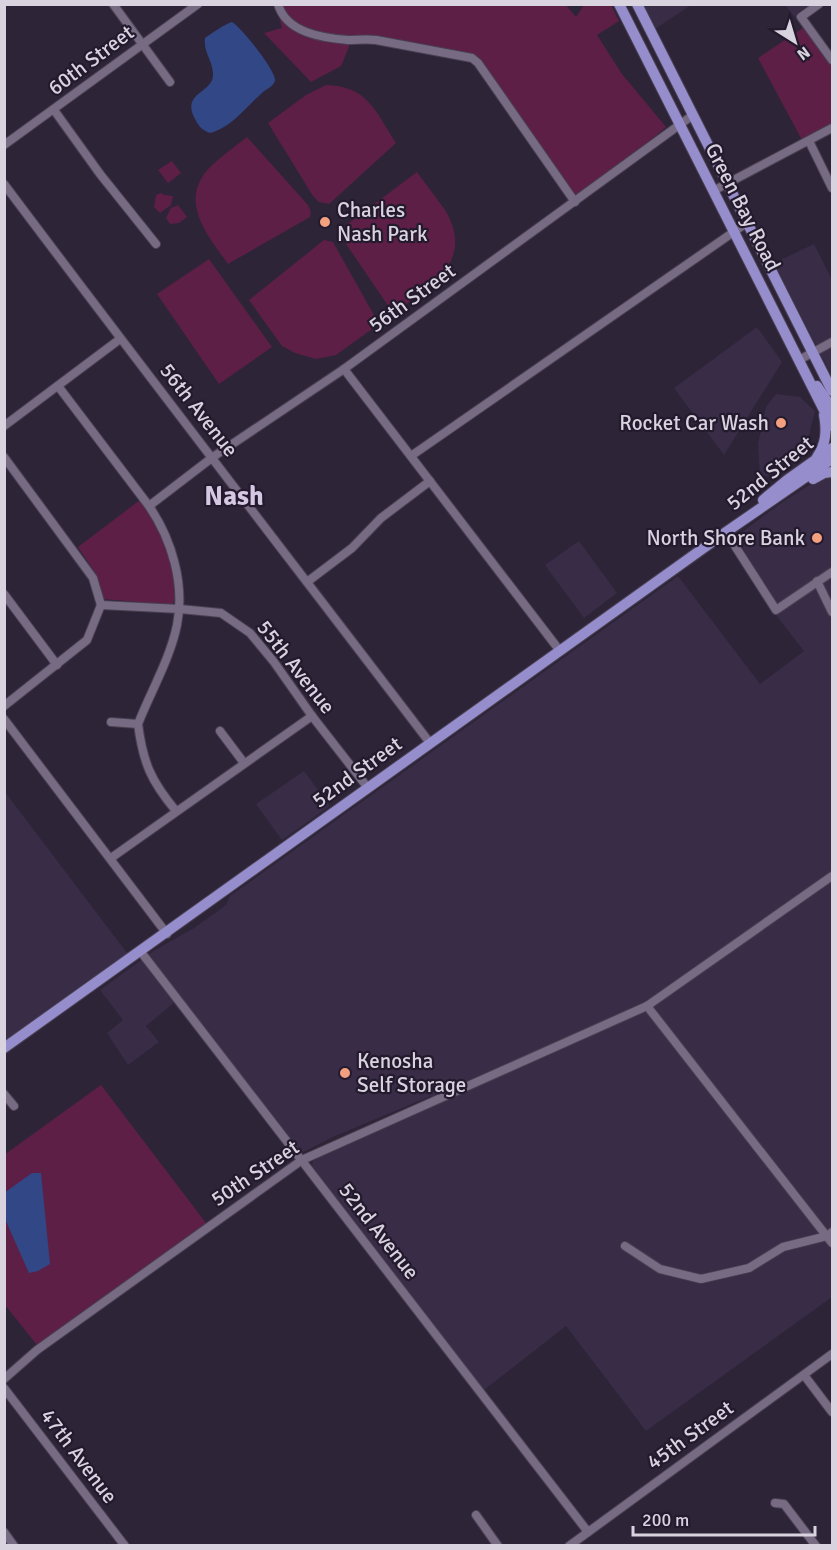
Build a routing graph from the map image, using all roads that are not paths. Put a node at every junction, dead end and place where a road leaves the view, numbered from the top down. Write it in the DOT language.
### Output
graph roads {
  1 [pos="113,4"];
  2 [pos="198,4"];
  3 [pos="278,4"];
  4 [pos="619,4"];
  5 [pos="637,4"];
  6 [pos="819,4"];
  7 [pos="143,44"];
  8 [pos="832,60"];
  9 [pos="170,82"];
  10 [pos="54,110"];
  11 [pos="693,116"];
  12 [pos="680,126"];
  13 [pos="832,128"];
  14 [pos="809,141"];
  15 [pos="4,145"];
  16 [pos="729,182"];
  17 [pos="4,184"];
  18 [pos="832,188"];
  19 [pos="713,191"];
  20 [pos="575,202"];
  21 [pos="748,222"];
  22 [pos="733,232"];
  23 [pos="156,243"];
  24 [pos="120,339"];
  25 [pos="832,342"];
  26 [pos="813,353"];
  27 [pos="799,360"];
  28 [pos="344,369"];
  29 [pos="806,375"];
  30 [pos="58,386"];
  31 [pos="832,391"];
  32 [pos="821,403"];
  33 [pos="832,408"];
  34 [pos="4,426"];
  35 [pos="832,426"];
  36 [pos="832,448"];
  37 [pos="411,456"];
  38 [pos="4,457"];
  39 [pos="213,457"];
  40 [pos="832,459"];
  41 [pos="814,460"];
  42 [pos="832,472"];
  43 [pos="430,481"];
  44 [pos="776,498"];
  45 [pos="149,506"];
  46 [pos="729,530"];
  47 [pos="832,572"];
  48 [pos="817,581"];
  49 [pos="307,582"];
  50 [pos="4,594"];
  51 [pos="101,605"];
  52 [pos="180,609"];
  53 [pos="832,612"];
  54 [pos="560,651"];
  55 [pos="57,665"];
  56 [pos="4,706"];
  57 [pos="312,716"];
  58 [pos="4,719"];
  59 [pos="111,722"];
  60 [pos="138,724"];
  61 [pos="220,731"];
  62 [pos="430,743"];
  63 [pos="243,764"];
  64 [pos="368,788"];
  65 [pos="176,811"];
  66 [pos="111,858"];
  67 [pos="832,876"];
  68 [pos="167,934"];
  69 [pos="141,952"];
  70 [pos="647,1006"];
  71 [pos="4,1048"];
  72 [pos="4,1094"];
  73 [pos="14,1106"];
  74 [pos="302,1160"];
  75 [pos="831,1237"];
  76 [pos="625,1246"];
  77 [pos="832,1354"];
  78 [pos="804,1375"];
  79 [pos="4,1379"];
  80 [pos="4,1388"];
  81 [pos="832,1412"];
  82 [pos="775,1503"];
  83 [pos="476,1515"];
  84 [pos="4,1532"];
  85 [pos="588,1532"];
  86 [pos="14,1545"];
  87 [pos="125,1545"];
  88 [pos="498,1545"];
  89 [pos="569,1545"];
  90 [pos="816,1545"];
  1 -- 7 [label="street"];
  2 -- 7 [label="street, 60th Street"];
  3 -- 20 [label="street"];
  4 -- 12 [label="main road, Green Bay Road"];
  5 -- 11 [label="main road, Green Bay Road"];
  6 -- 8 [label="street"];
  7 -- 9 [label="street"];
  7 -- 10 [label="street, 60th Street"];
  10 -- 15 [label="street, 60th Street"];
  10 -- 23 [label="street"];
  11 -- 12 [label="street, 56th Street"];
  11 -- 16 [label="main road, Green Bay Road"];
  12 -- 19 [label="main road, Green Bay Road"];
  12 -- 20 [label="street, 56th Street"];
  13 -- 14 [label="street"];
  14 -- 16 [label="street"];
  14 -- 18 [label="street"];
  16 -- 19 [label="street"];
  16 -- 21 [label="main road, Green Bay Road"];
  17 -- 24 [label="street, 56th Avenue"];
  19 -- 22 [label="main road, Green Bay Road"];
  20 -- 28 [label="street, 56th Street"];
  21 -- 22 [label="street"];
  21 -- 26 [label="main road, Green Bay Road"];
  22 -- 27 [label="main road, Green Bay Road"];
  22 -- 37 [label="street"];
  24 -- 30 [label="street"];
  24 -- 39 [label="street, 56th Avenue"];
  25 -- 26 [label="street"];
  26 -- 27 [label="street"];
  26 -- 31 [label="main road, Green Bay Road"];
  27 -- 29 [label="main road, Green Bay Road"];
  28 -- 37 [label="street"];
  28 -- 39 [label="street, 56th Street"];
  29 -- 32 [label="main road, Green Bay Road"];
  29 -- 33 [label="main road"];
  30 -- 34 [label="street"];
  30 -- 45 [label="street"];
  32 -- 35 [label="main road, Green Bay Road"];
  32 -- 41 [label="main road"];
  36 -- 41 [label="main road, 52nd Street"];
  37 -- 43 [label="street"];
  38 -- 51 [label="street"];
  39 -- 45 [label="street, 56th Street"];
  39 -- 49 [label="street, 56th Avenue"];
  40 -- 44 [label="main road, 52nd Street"];
  41 -- 46 [label="main road, 52nd Street"];
  42 -- 44 [label="main road"];
  43 -- 49 [label="street"];
  43 -- 54 [label="street"];
  44 -- 46 [label="main road, 52nd Street"];
  45 -- 52 [label="street"];
  46 -- 48 [label="street"];
  46 -- 54 [label="main road, 52nd Street"];
  47 -- 48 [label="street"];
  48 -- 53 [label="street"];
  49 -- 62 [label="street, 56th Avenue"];
  50 -- 55 [label="street"];
  51 -- 52 [label="street, 55th Avenue"];
  51 -- 55 [label="street"];
  52 -- 57 [label="street, 55th Avenue"];
  52 -- 60 [label="street"];
  54 -- 62 [label="main road, 52nd Street"];
  55 -- 56 [label="street"];
  57 -- 63 [label="street"];
  57 -- 64 [label="street, 55th Avenue"];
  58 -- 66 [label="street"];
  59 -- 60 [label="street"];
  60 -- 65 [label="street"];
  61 -- 63 [label="street"];
  62 -- 64 [label="main road, 52nd Street"];
  63 -- 65 [label="street"];
  64 -- 68 [label="main road, 52nd Street"];
  65 -- 66 [label="street"];
  66 -- 68 [label="street"];
  67 -- 70 [label="street, 50th Street"];
  68 -- 69 [label="main road, 52nd Street"];
  69 -- 71 [label="main road, 52nd Street"];
  69 -- 74 [label="street, 52nd Avenue"];
  70 -- 74 [label="street, 50th Street"];
  70 -- 75 [label="street"];
  72 -- 73 [label="street"];
  74 -- 79 [label="street, 50th Street"];
  74 -- 85 [label="street, 52nd Avenue"];
  75 -- 76 [label="street"];
  77 -- 78 [label="street, 45th Street"];
  78 -- 81 [label="street"];
  78 -- 85 [label="street, 45th Street"];
  80 -- 87 [label="street, 47th Avenue"];
  82 -- 90 [label="street"];
  83 -- 88 [label="street"];
  84 -- 86 [label="street"];
  85 -- 89 [label="street, 45th Street"];
}
